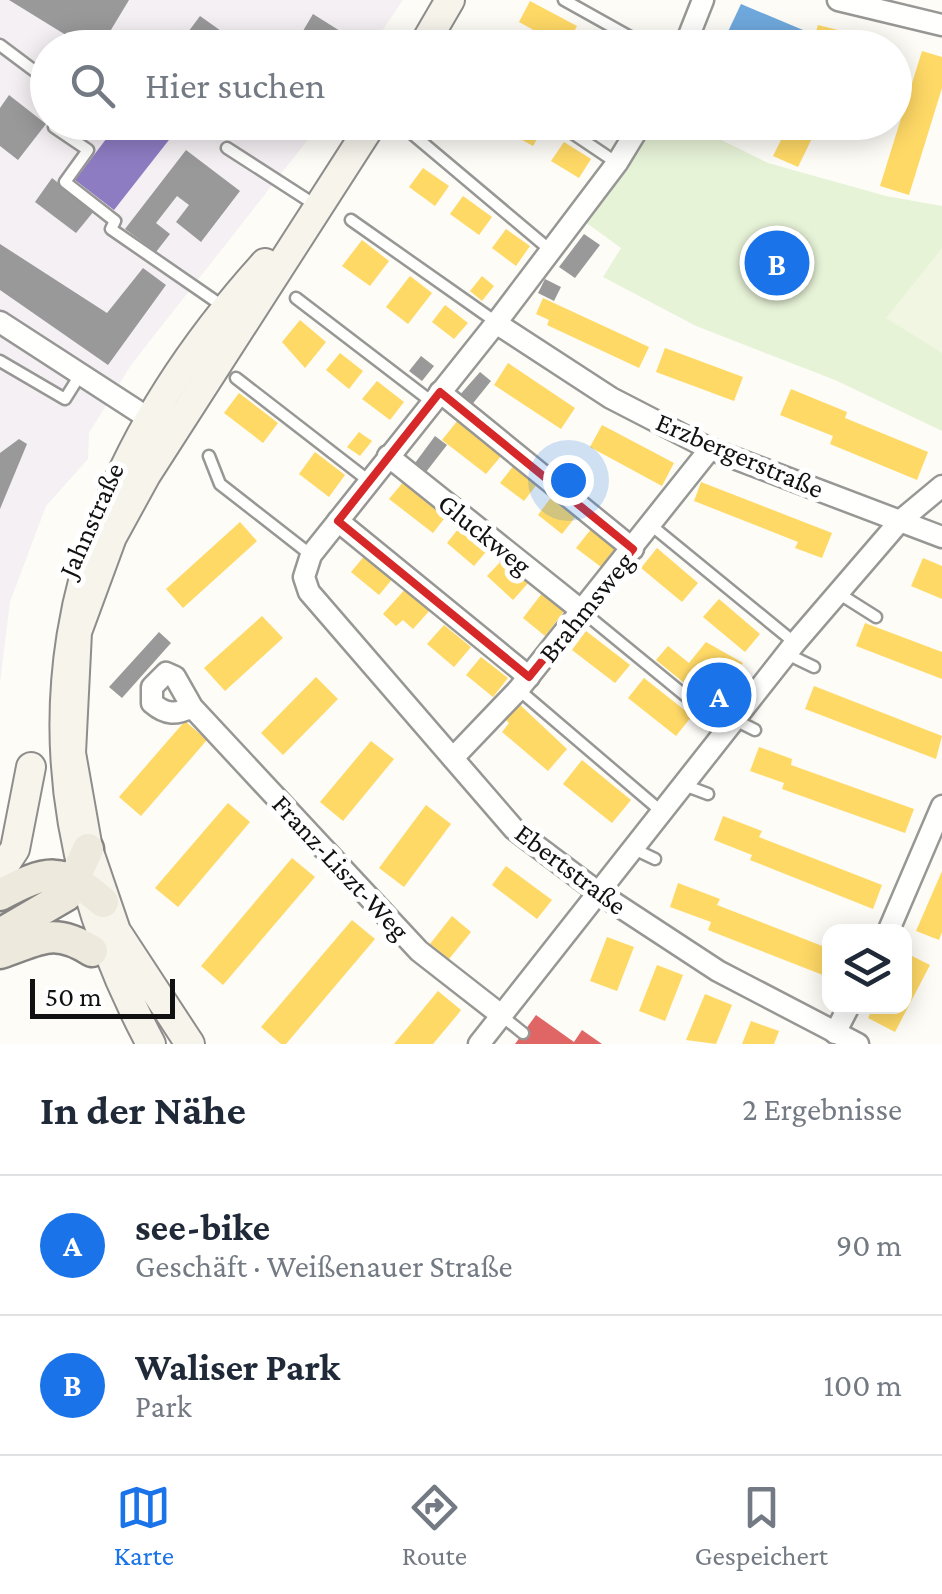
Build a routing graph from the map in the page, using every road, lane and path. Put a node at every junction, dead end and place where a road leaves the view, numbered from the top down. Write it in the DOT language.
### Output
graph roads {
  1 [pos="450,0"];
  2 [pos="564,0"];
  3 [pos="702,0"];
  4 [pos="838,0"];
  5 [pos="936,15"];
  6 [pos="432,30"];
  7 [pos="618,30"];
  8 [pos="691,30"];
  9 [pos="0,45"];
  10 [pos="30,68"];
  11 [pos="73,140"];
  12 [pos="361,140"];
  13 [pos="420,140"];
  14 [pos="583,140"];
  15 [pos="631,140"];
  16 [pos="227,148"];
  17 [pos="617,163"];
  18 [pos="316,206"];
  19 [pos="351,220"];
  20 [pos="550,249"];
  21 [pos="296,298"];
  22 [pos="225,308"];
  23 [pos="0,322"];
  24 [pos="496,323"];
  25 [pos="0,361"];
  26 [pos="80,374"];
  27 [pos="236,378"];
  28 [pos="436,397"];
  29 [pos="144,416"];
  30 [pos="173,432"];
  31 [pos="710,449"];
  32 [pos="209,456"];
  33 [pos="388,456"];
  34 [pos="368,481"];
  35 [pos="942,486"];
  36 [pos="338,521"];
  37 [pos="900,521"];
  38 [pos="652,526"];
  39 [pos="942,537"];
  40 [pos="633,548"];
  41 [pos="311,555"];
  42 [pos="838,593"];
  43 [pos="582,612"];
  44 [pos="876,618"];
  45 [pos="791,649"];
  46 [pos="42,652"];
  47 [pos="814,667"];
  48 [pos="523,683"];
  49 [pos="192,706"];
  50 [pos="731,724"];
  51 [pos="755,730"];
  52 [pos="453,758"];
  53 [pos="684,785"];
  54 [pos="708,794"];
  55 [pos="942,806"];
  56 [pos="663,812"];
  57 [pos="634,848"];
  58 [pos="88,849"];
  59 [pos="655,859"];
  60 [pos="0,872"];
  61 [pos="68,882"];
  62 [pos="599,894"];
  63 [pos="0,895"];
  64 [pos="103,902"];
  65 [pos="891,924"];
  66 [pos="0,934"];
  67 [pos="92,951"];
  68 [pos="0,954"];
  69 [pos="845,1014"];
  70 [pos="501,1016"];
  71 [pos="523,1033"];
  72 [pos="835,1033"];
  73 [pos="152,1044"];
  74 [pos="190,1044"];
  75 [pos="479,1044"];
  76 [pos="858,1044"];
  1 -- 6 [label="main road"];
  2 -- 7 [label="lane"];
  3 -- 8 [label="street"];
  4 -- 5 [label="street"];
  9 -- 10 [label="lane"];
  11 -- 22 [label="lane"];
  12 -- 18 [label="main road, Jahnstraße"];
  13 -- 20 [label="lane"];
  14 -- 17 [label="lane"];
  15 -- 17 [label="street"];
  16 -- 18 [label="lane"];
  17 -- 20 [label="street"];
  18 -- 22 [label="main road, Jahnstraße"];
  18 -- 30 [label="main road, Jahnstraße"];
  19 -- 24 [label="lane"];
  20 -- 24 [label="street"];
  21 -- 28 [label="lane"];
  22 -- 29 [label="main road, Jahnstraße"];
  23 -- 26 [label="street"];
  24 -- 28 [label="street"];
  24 -- 31 [label="street, Erzbergerstraße"];
  25 -- 26 [label="lane"];
  26 -- 29 [label="street"];
  27 -- 34 [label="lane"];
  28 -- 33 [label="street"];
  28 -- 40 [label="street"];
  29 -- 30 [label="main road"];
  29 -- 46 [label="main road, Jahnstraße"];
  30 -- 58 [label="main road, Jahnstraße"];
  31 -- 37 [label="street, Erzbergerstraße"];
  31 -- 38 [label="street, Brahmsweg"];
  32 -- 41 [label="lane"];
  33 -- 34 [label="street"];
  33 -- 43 [label="street, Gluckweg"];
  34 -- 36 [label="street"];
  35 -- 37 [label="street"];
  36 -- 41 [label="street"];
  36 -- 48 [label="street"];
  37 -- 39 [label="street, Erzbergerstraße"];
  37 -- 42 [label="street"];
  38 -- 40 [label="street, Brahmsweg"];
  38 -- 45 [label="lane"];
  40 -- 43 [label="street, Brahmsweg"];
  41 -- 52 [label="street, Ebertstraße"];
  42 -- 44 [label="lane"];
  42 -- 45 [label="street"];
  43 -- 48 [label="street, Brahmsweg"];
  43 -- 50 [label="lane"];
  45 -- 47 [label="lane"];
  45 -- 50 [label="street"];
  48 -- 52 [label="street, Brahmsweg"];
  48 -- 56 [label="lane"];
  49 -- 70 [label="street, Franz-Liszt-Weg"];
  50 -- 51 [label="lane"];
  50 -- 53 [label="street"];
  52 -- 62 [label="street, Ebertstraße"];
  53 -- 54 [label="lane"];
  53 -- 56 [label="street"];
  55 -- 65 [label="street"];
  56 -- 57 [label="street"];
  57 -- 59 [label="lane"];
  57 -- 62 [label="street"];
  58 -- 61 [label="main road, Jahnstraße"];
  58 -- 64 [label="main road, Jahnstraße"];
  60 -- 61 [label="main road"];
  61 -- 63 [label="main road"];
  61 -- 64 [label="main road"];
  61 -- 66 [label="main road"];
  61 -- 67 [label="main road"];
  62 -- 70 [label="street"];
  62 -- 72 [label="street, Ebertstraße"];
  64 -- 74 [label="main road, Jahnstraße"];
  67 -- 68 [label="main road"];
  67 -- 73 [label="main road"];
  69 -- 72 [label="street"];
  70 -- 71 [label="lane"];
  70 -- 75 [label="street"];
  72 -- 76 [label="street, Ebertstraße"];
}
